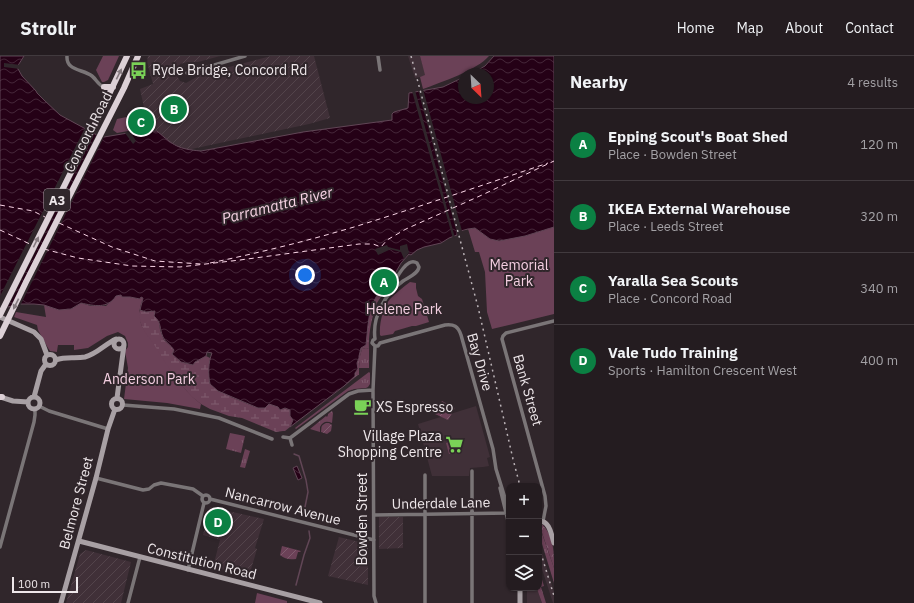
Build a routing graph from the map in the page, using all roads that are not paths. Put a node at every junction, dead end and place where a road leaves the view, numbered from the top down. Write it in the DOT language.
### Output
graph roads {
  1 [pos="67,56"];
  2 [pos="127,56"];
  3 [pos="138,56"];
  4 [pos="245,56"];
  5 [pos="378,56"];
  6 [pos="380,70"];
  7 [pos="187,72"];
  8 [pos="104,87"];
  9 [pos="113,87"];
  10 [pos="384,300"];
  11 [pos="0,316"];
  12 [pos="554,321"];
  13 [pos="0,336"];
  14 [pos="116,339"];
  15 [pos="375,339"];
  16 [pos="380,343"];
  17 [pos="124,345"];
  18 [pos="374,346"];
  19 [pos="103,348"];
  20 [pos="116,348"];
  21 [pos="47,355"];
  22 [pos="122,359"];
  23 [pos="56,360"];
  24 [pos="46,364"];
  25 [pos="373,390"];
  26 [pos="0,397"];
  27 [pos="34,397"];
  28 [pos="117,398"];
  29 [pos="28,402"];
  30 [pos="123,405"];
  31 [pos="37,408"];
  32 [pos="114,409"];
  33 [pos="108,428"];
  34 [pos="283,437"];
  35 [pos="290,438"];
  36 [pos="272,439"];
  37 [pos="292,446"];
  38 [pos="472,471"];
  39 [pos="425,475"];
  40 [pos="96,478"];
  41 [pos="203,496"];
  42 [pos="210,499"];
  43 [pos="204,503"];
  44 [pos="506,508"];
  45 [pos="506,513"];
  46 [pos="472,514"];
  47 [pos="374,515"];
  48 [pos="425,515"];
  49 [pos="542,519"];
  50 [pos="542,522"];
  51 [pos="374,540"];
  52 [pos="79,541"];
  53 [pos="554,543"];
  54 [pos="0,546"];
  55 [pos="140,557"];
  56 [pos="188,570"];
  57 [pos="520,591"];
  58 [pos="374,596"];
  59 [pos="61,603"];
  60 [pos="128,603"];
  61 [pos="320,603"];
  62 [pos="372,603"];
  63 [pos="376,603"];
  64 [pos="425,603"];
  65 [pos="472,603"];
  66 [pos="520,603"];
  1 -- 8 [label="street"];
  9 -- 2 [label="highway, Concord Road / A3, one-way"];
  3 -- 13 [label="highway, Concord Road / A3, one-way"];
  4 -- 7 [label="street"];
  5 -- 6 [label="street"];
  8 -- 9 [label="highway"];
  11 -- 9 [label="highway, Concord Road / A3, one-way"];
  10 -- 10 [label="street"];
  10 -- 15 [label="street"];
  11 -- 21 [label="main road"];
  12 -- 49 [label="street, Bank Street"];
  14 -- 17 [label="main road"];
  14 -- 19 [label="main road"];
  14 -- 20 [label="main road"];
  15 -- 16 [label="street"];
  15 -- 18 [label="street"];
  16 -- 18 [label="street"];
  16 -- 44 [label="street, Bay Drive"];
  17 -- 20 [label="main road"];
  17 -- 22 [label="main road"];
  18 -- 25 [label="street, Bowden Street"];
  19 -- 20 [label="main road"];
  19 -- 23 [label="main road"];
  20 -- 22 [label="main road"];
  21 -- 23 [label="main road"];
  21 -- 24 [label="main road"];
  22 -- 28 [label="main road"];
  23 -- 24 [label="main road"];
  24 -- 27 [label="main road"];
  25 -- 35 [label="street"];
  25 -- 47 [label="street, Bowden Street"];
  26 -- 29 [label="main road"];
  27 -- 29 [label="main road"];
  27 -- 31 [label="main road"];
  28 -- 30 [label="main road"];
  28 -- 32 [label="main road"];
  29 -- 31 [label="main road"];
  30 -- 32 [label="main road"];
  30 -- 36 [label="street"];
  31 -- 33 [label="street"];
  31 -- 54 [label="street"];
  32 -- 33 [label="main road, Belmore Street"];
  33 -- 40 [label="main road, Belmore Street"];
  34 -- 35 [label="street"];
  35 -- 37 [label="street"];
  38 -- 46 [label="street"];
  39 -- 48 [label="street"];
  40 -- 41 [label="street"];
  40 -- 52 [label="main road, Belmore Street"];
  41 -- 42 [label="street"];
  41 -- 43 [label="street"];
  42 -- 43 [label="street"];
  42 -- 51 [label="street, Nancarrow Avenue"];
  43 -- 56 [label="street"];
  45 -- 46 [label="street, Underdale Lane"];
  46 -- 48 [label="street, Underdale Lane"];
  46 -- 65 [label="street"];
  47 -- 48 [label="street, Underdale Lane"];
  47 -- 51 [label="street, Bowden Street"];
  48 -- 64 [label="street"];
  50 -- 53 [label="main road, Bank Street"];
  51 -- 58 [label="street, Bowden Street"];
  52 -- 55 [label="main road, Constitution Road"];
  52 -- 59 [label="main road, Belmore Street"];
  55 -- 56 [label="main road, Constitution Road"];
  55 -- 60 [label="street"];
  56 -- 61 [label="main road, Constitution Road"];
  57 -- 66 [label="main road"];
  58 -- 62 [label="street, Bowden Street"];
  58 -- 63 [label="street, Bowden Street"];
}
